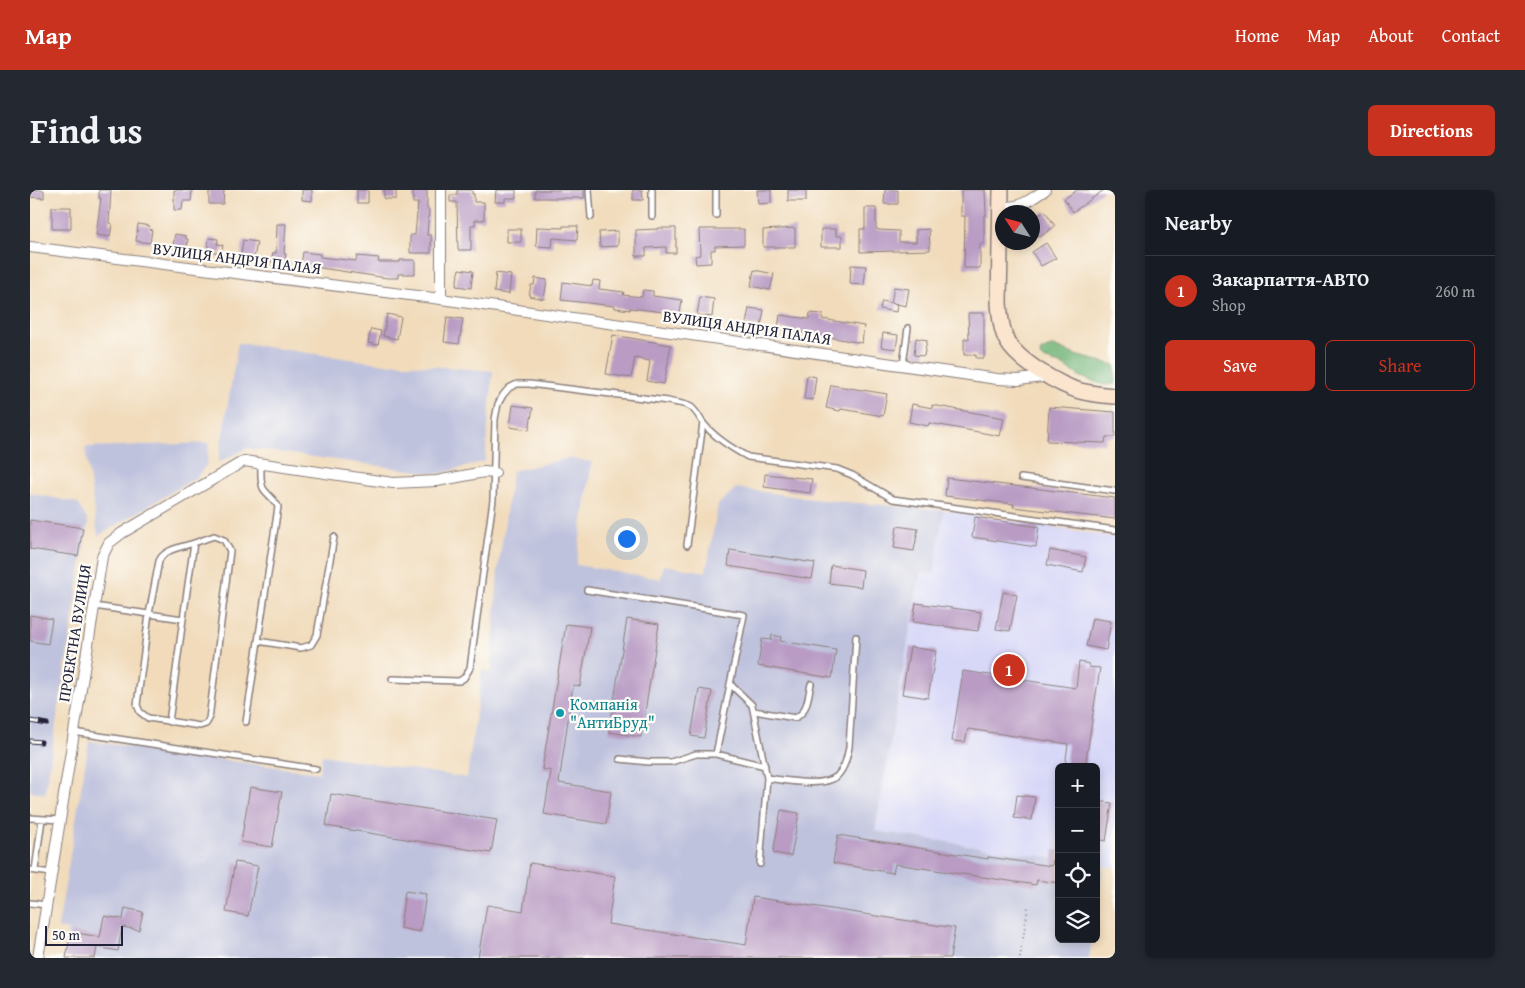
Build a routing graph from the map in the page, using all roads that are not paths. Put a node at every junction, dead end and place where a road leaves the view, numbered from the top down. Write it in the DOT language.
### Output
graph roads {
  1 [pos="441,190"];
  2 [pos="589,190"];
  3 [pos="652,190"];
  4 [pos="716,190"];
  5 [pos="1001,190"];
  6 [pos="1045,190"];
  7 [pos="1000,205"];
  8 [pos="1021,205"];
  9 [pos="716,214"];
  10 [pos="591,216"];
  11 [pos="652,216"];
  12 [pos="30,247"];
  13 [pos="1000,250"];
  14 [pos="441,299"];
  15 [pos="908,328"];
  16 [pos="903,365"];
  17 [pos="1049,376"];
  18 [pos="1115,396"];
  19 [pos="703,423"];
  20 [pos="261,462"];
  21 [pos="495,473"];
  22 [pos="1021,478"];
  23 [pos="1115,491"];
  24 [pos="1115,530"];
  25 [pos="334,537"];
  26 [pos="194,543"];
  27 [pos="686,545"];
  28 [pos="587,590"];
  29 [pos="94,606"];
  30 [pos="149,614"];
  31 [pos="182,619"];
  32 [pos="856,637"];
  33 [pos="258,641"];
  34 [pos="392,678"];
  35 [pos="730,684"];
  36 [pos="811,684"];
  37 [pos="754,712"];
  38 [pos="169,722"];
  39 [pos="246,722"];
  40 [pos="73,732"];
  41 [pos="716,754"];
  42 [pos="620,759"];
  43 [pos="765,766"];
  44 [pos="316,769"];
  45 [pos="766,778"];
  46 [pos="30,818"];
  47 [pos="42,819"];
  48 [pos="60,820"];
  49 [pos="760,864"];
  50 [pos="33,870"];
  51 [pos="52,873"];
  52 [pos="30,903"];
  53 [pos="46,906"];
  54 [pos="38,958"];
  1 -- 14 [label="street"];
  2 -- 10 [label="lane"];
  3 -- 11 [label="lane"];
  4 -- 9 [label="lane"];
  5 -- 7 [label="street"];
  6 -- 8 [label="street"];
  12 -- 14 [label="street, ВУЛИЦЯ АНДРІЯ ПАЛАЯ"];
  13 -- 17 [label="street"];
  14 -- 16 [label="street, ВУЛИЦЯ АНДРІЯ ПАЛАЯ"];
  15 -- 16 [label="lane"];
  16 -- 17 [label="street, ВУЛИЦЯ АНДРІЯ ПАЛАЯ"];
  17 -- 18 [label="street"];
  19 -- 21 [label="lane"];
  19 -- 24 [label="lane"];
  19 -- 27 [label="lane"];
  20 -- 21 [label="street, ПРОЕКТНА ВУЛИЦЯ"];
  20 -- 29 [label="street, ПРОЕКТНА ВУЛИЦЯ"];
  20 -- 33 [label="lane"];
  21 -- 34 [label="lane"];
  22 -- 23 [label="lane"];
  25 -- 33 [label="lane"];
  26 -- 30 [label="lane"];
  26 -- 31 [label="lane"];
  26 -- 38 [label="lane"];
  28 -- 35 [label="lane"];
  29 -- 30 [label="lane"];
  29 -- 40 [label="street, ПРОЕКТНА ВУЛИЦЯ"];
  30 -- 31 [label="lane"];
  30 -- 38 [label="lane"];
  31 -- 38 [label="lane"];
  32 -- 45 [label="lane"];
  33 -- 39 [label="lane"];
  35 -- 37 [label="lane"];
  35 -- 41 [label="lane"];
  36 -- 37 [label="lane"];
  37 -- 43 [label="lane"];
  40 -- 44 [label="lane"];
  40 -- 48 [label="street, ПРОЕКТНА ВУЛИЦЯ"];
  41 -- 42 [label="lane"];
  41 -- 43 [label="lane"];
  43 -- 45 [label="lane"];
  45 -- 49 [label="lane"];
  46 -- 47 [label="lane"];
  47 -- 48 [label="lane"];
  47 -- 50 [label="lane"];
  48 -- 51 [label="street, ПРОЕКТНА ВУЛИЦЯ"];
  50 -- 51 [label="lane"];
  51 -- 53 [label="street, ПРОЕКТНА ВУЛИЦЯ"];
  52 -- 53 [label="lane"];
  53 -- 54 [label="street, ПРОЕКТНА ВУЛИЦЯ"];
}
